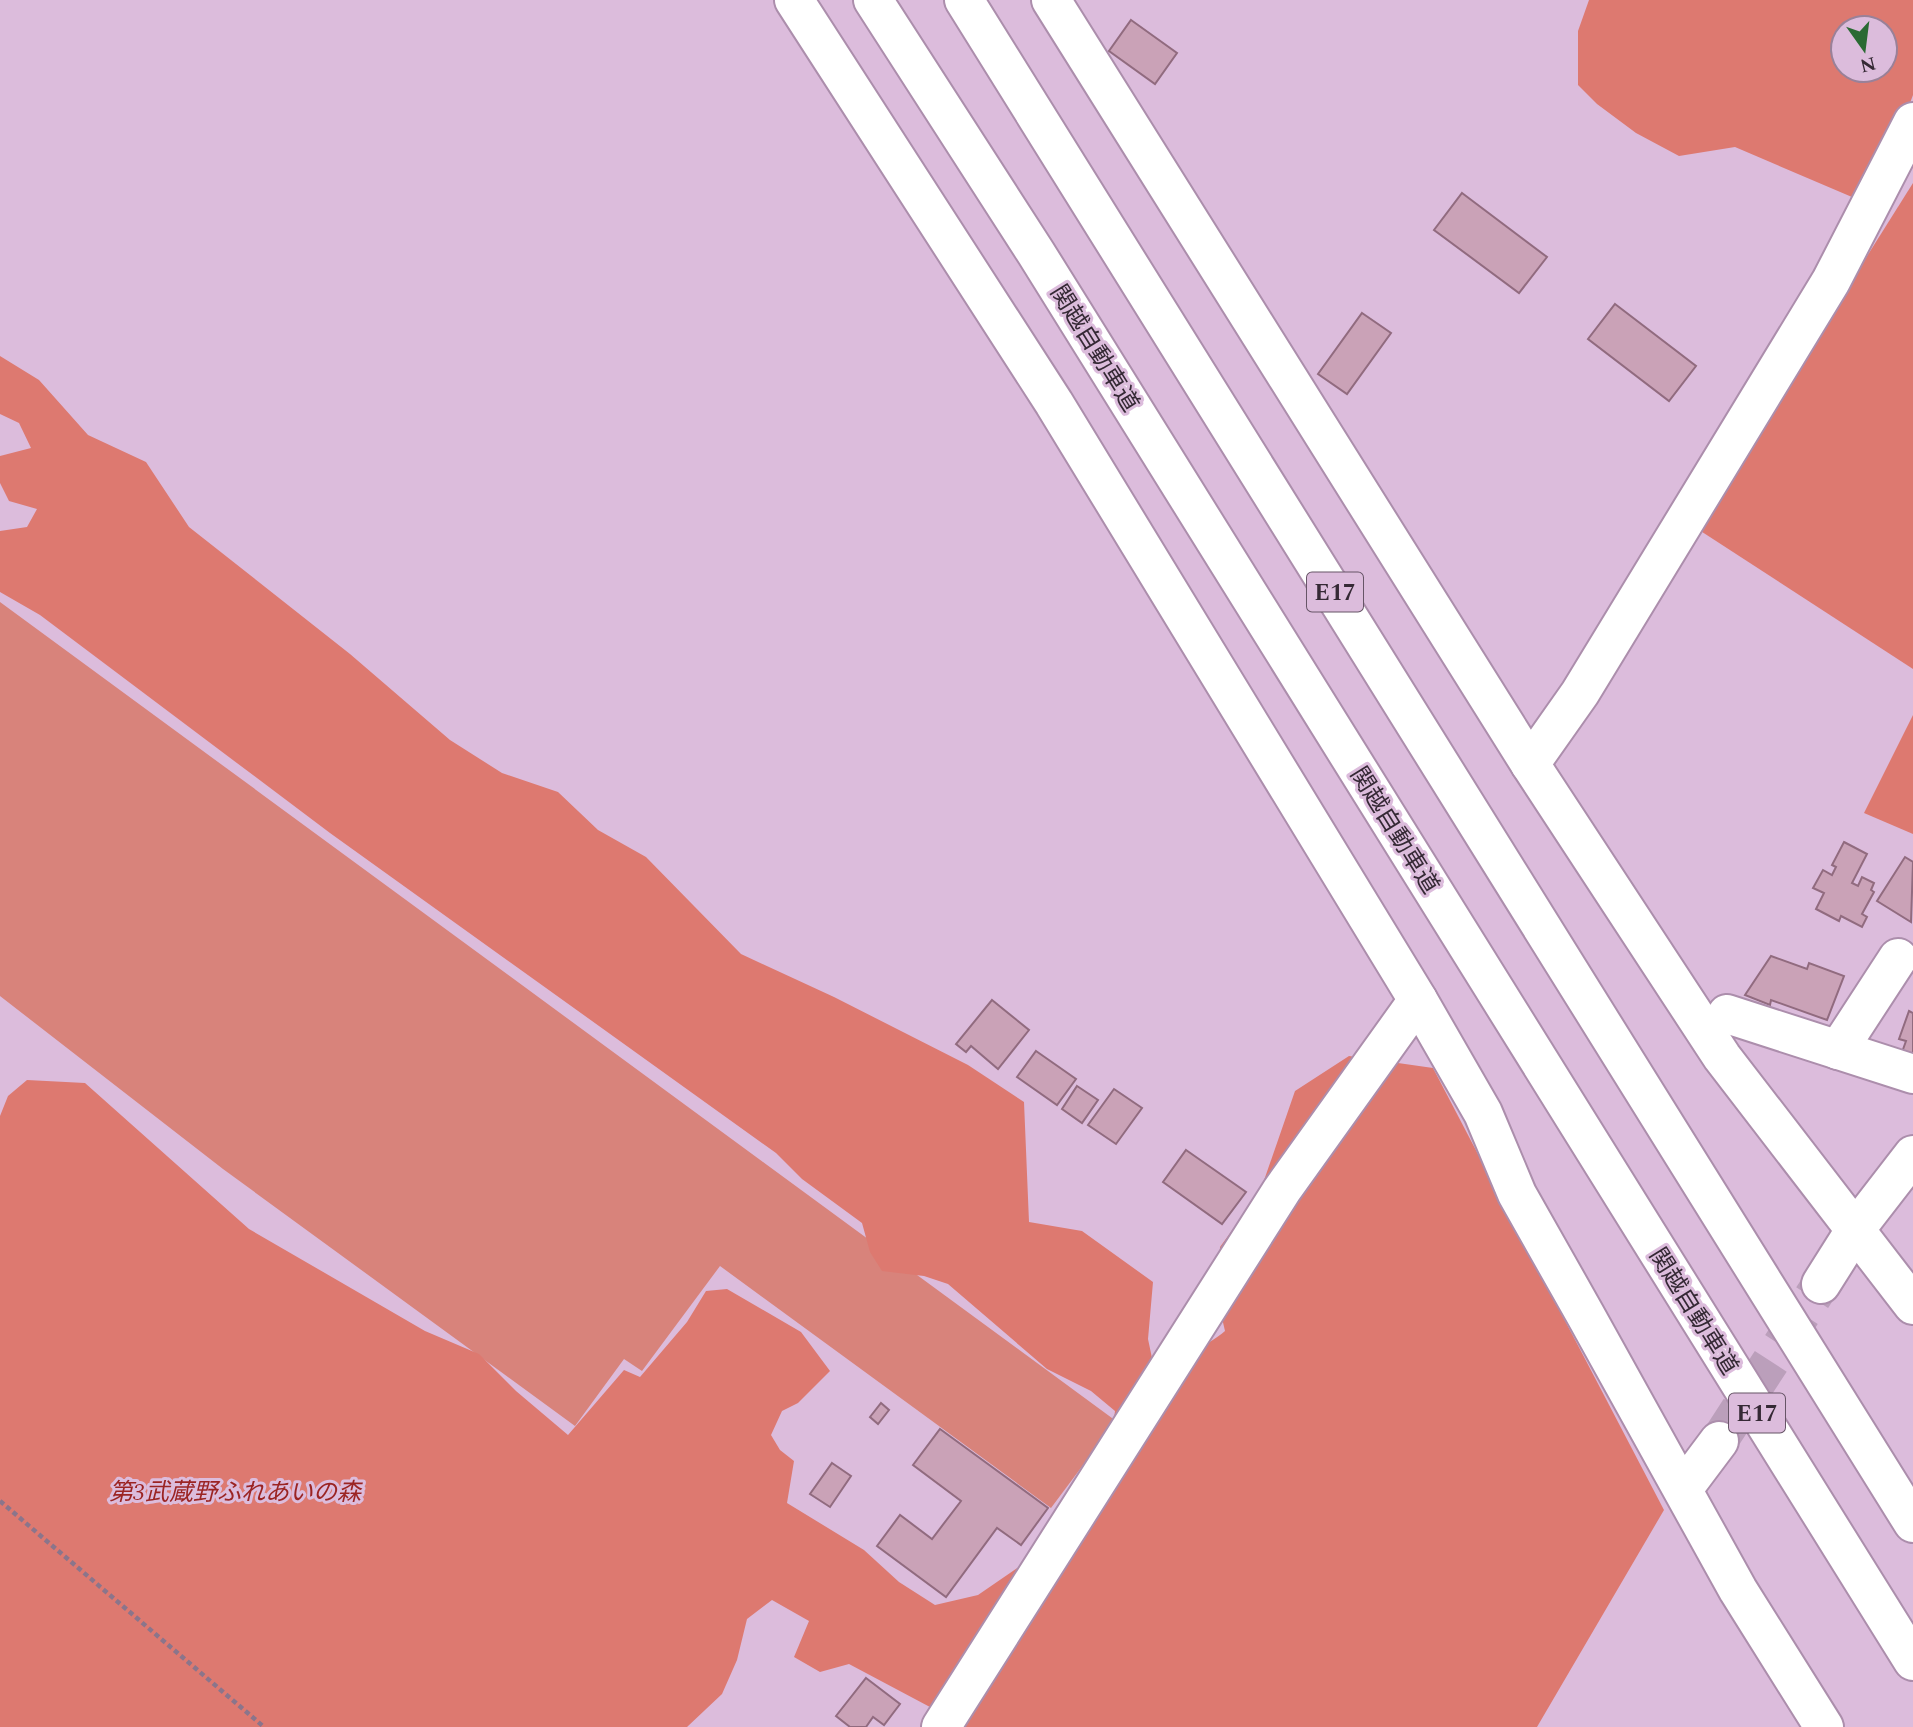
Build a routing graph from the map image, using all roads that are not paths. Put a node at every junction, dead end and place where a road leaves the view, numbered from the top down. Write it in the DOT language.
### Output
graph roads {
  1 [pos="794,0"];
  2 [pos="873,0"];
  3 [pos="964,0"];
  4 [pos="1051,0"];
  5 [pos="1913,121"];
  6 [pos="1530,764"];
  7 [pos="1898,958"];
  8 [pos="1418,1000"];
  9 [pos="1727,1014"];
  10 [pos="1838,1050"];
  11 [pos="1913,1074"];
  12 [pos="1913,1155"];
  13 [pos="1855,1230"];
  14 [pos="1821,1284"];
  15 [pos="1913,1305"];
  16 [pos="1719,1441"];
  17 [pos="1683,1489"];
  18 [pos="1913,1522"];
  19 [pos="1913,1661"];
  20 [pos="941,1727"];
  21 [pos="1824,1727"];
  1 -- 8 [label="main road"];
  2 -- 19 [label="main road, 関越自動車道 / E17"];
  3 -- 18 [label="main road, E17"];
  4 -- 6 [label="main road"];
  5 -- 6 [label="main road"];
  6 -- 13 [label="main road"];
  7 -- 10 [label="main road"];
  8 -- 17 [label="main road"];
  8 -- 20 [label="main road"];
  9 -- 10 [label="main road"];
  10 -- 11 [label="main road"];
  12 -- 13 [label="main road"];
  13 -- 14 [label="main road"];
  13 -- 15 [label="main road"];
  16 -- 17 [label="main road"];
  17 -- 21 [label="main road"];
}
